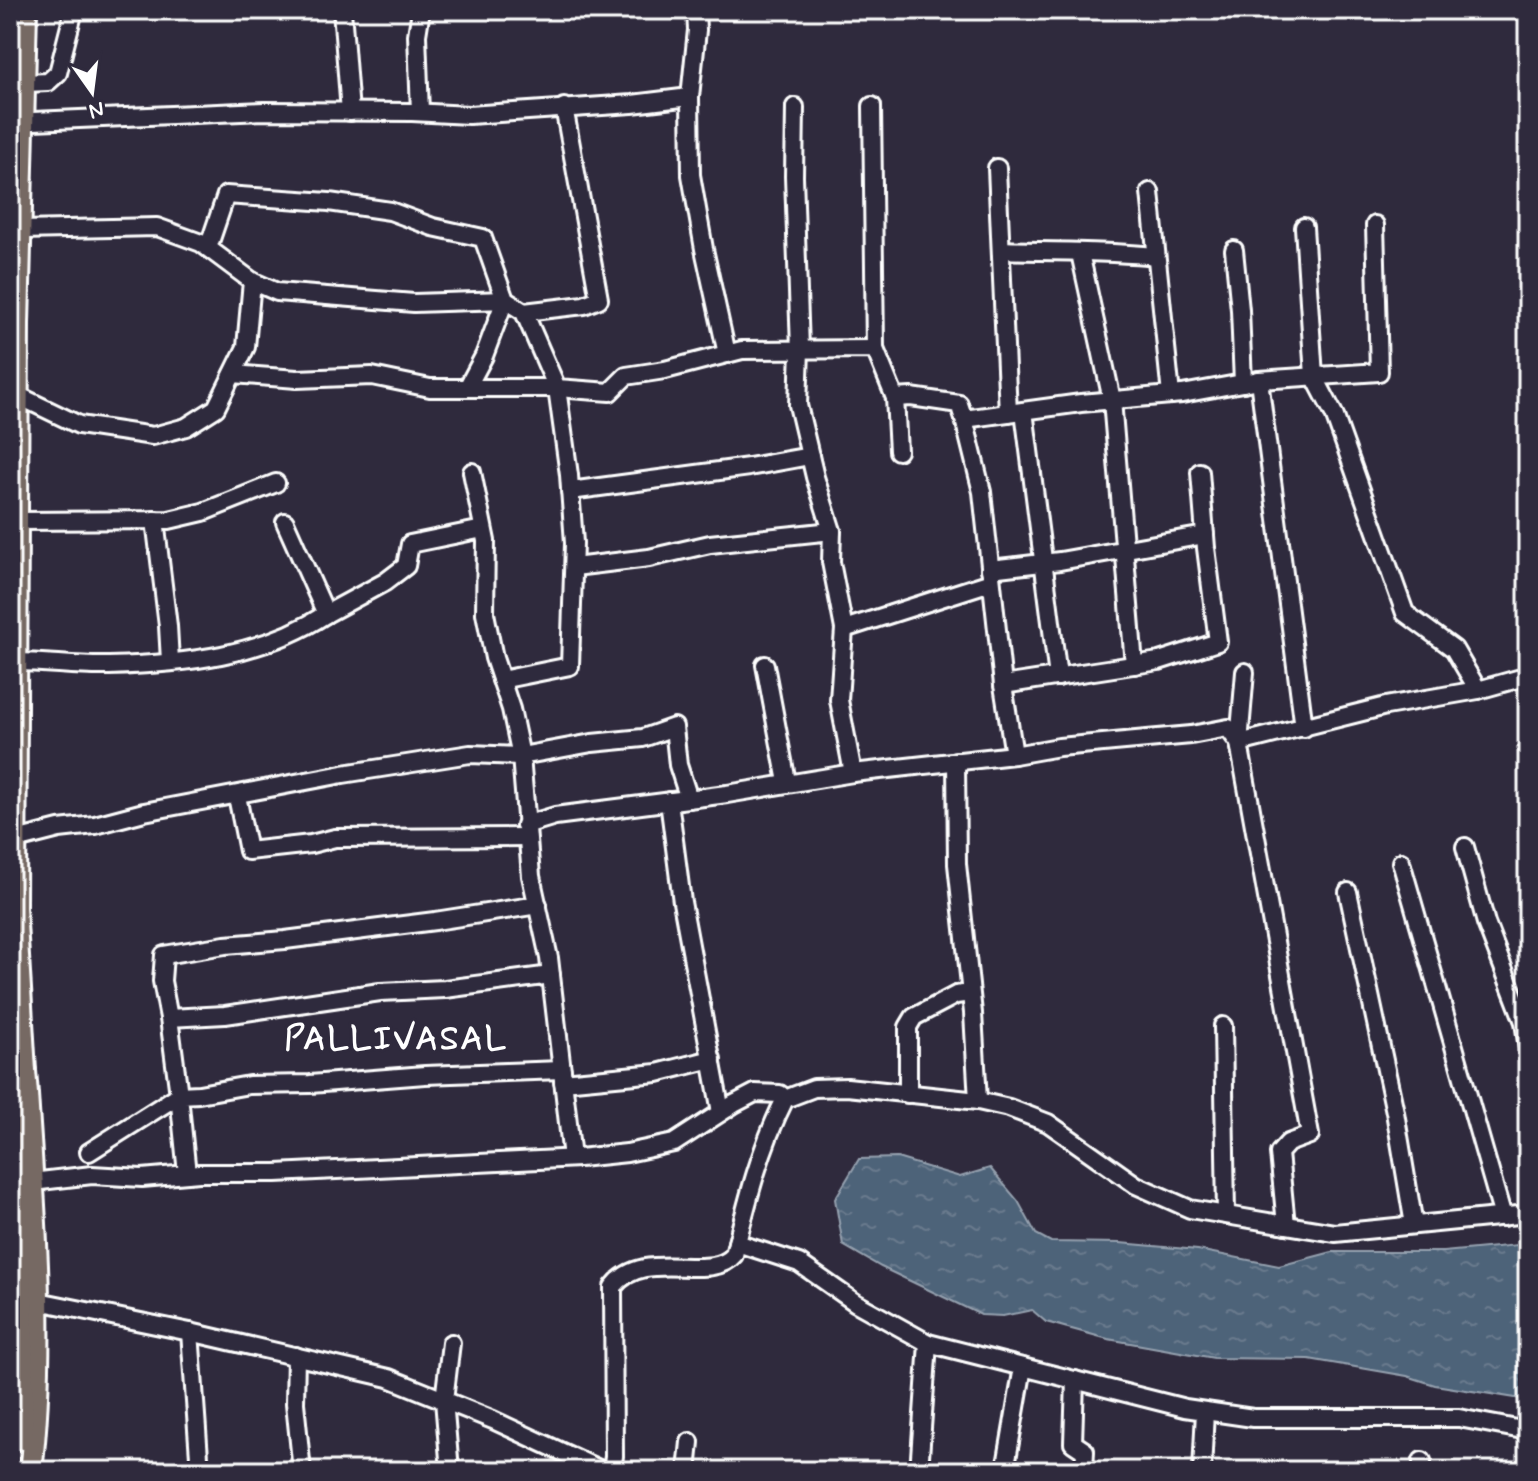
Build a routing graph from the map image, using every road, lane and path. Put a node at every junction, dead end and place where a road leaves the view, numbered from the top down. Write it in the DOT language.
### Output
graph roads {
  1 [pos="74,10"];
  2 [pos="342,10"];
  3 [pos="421,10"];
  4 [pos="696,10"];
  5 [pos="26,15"];
  6 [pos="25,83"];
  7 [pos="690,97"];
  8 [pos="872,106"];
  9 [pos="564,107"];
  10 [pos="795,107"];
  11 [pos="350,112"];
  12 [pos="420,112"];
  13 [pos="17,122"];
  14 [pos="997,168"];
  15 [pos="1150,192"];
  16 [pos="1375,225"];
  17 [pos="1304,227"];
  18 [pos="21,230"];
  19 [pos="208,248"];
  20 [pos="1002,250"];
  21 [pos="1234,250"];
  22 [pos="1080,253"];
  23 [pos="1156,256"];
  24 [pos="252,281"];
  25 [pos="505,300"];
  26 [pos="524,312"];
  27 [pos="800,349"];
  28 [pos="875,349"];
  29 [pos="727,354"];
  30 [pos="233,374"];
  31 [pos="1314,376"];
  32 [pos="1251,382"];
  33 [pos="467,388"];
  34 [pos="557,388"];
  35 [pos="17,395"];
  36 [pos="1171,395"];
  37 [pos="895,398"];
  38 [pos="1112,400"];
  39 [pos="1016,412"];
  40 [pos="964,419"];
  41 [pos="898,451"];
  42 [pos="810,456"];
  43 [pos="472,472"];
  44 [pos="1200,472"];
  45 [pos="276,483"];
  46 [pos="570,491"];
  47 [pos="155,520"];
  48 [pos="18,521"];
  49 [pos="285,522"];
  50 [pos="483,529"];
  51 [pos="832,531"];
  52 [pos="1205,535"];
  53 [pos="1123,549"];
  54 [pos="1045,563"];
  55 [pos="574,567"];
  56 [pos="991,576"];
  57 [pos="326,614"];
  58 [pos="844,629"];
  59 [pos="170,661"];
  60 [pos="17,662"];
  61 [pos="765,665"];
  62 [pos="1134,665"];
  63 [pos="1245,672"];
  64 [pos="1528,676"];
  65 [pos="1058,677"];
  66 [pos="501,680"];
  67 [pos="1003,685"];
  68 [pos="1478,690"];
  69 [pos="1304,728"];
  70 [pos="1239,743"];
  71 [pos="1014,755"];
  72 [pos="521,756"];
  73 [pos="956,761"];
  74 [pos="853,773"];
  75 [pos="787,782"];
  76 [pos="237,796"];
  77 [pos="689,799"];
  78 [pos="669,801"];
  79 [pos="526,831"];
  80 [pos="16,840"];
  81 [pos="1465,847"];
  82 [pos="1401,862"];
  83 [pos="1348,892"];
  84 [pos="538,905"];
  85 [pos="551,975"];
  86 [pos="970,993"];
  87 [pos="169,1018"];
  88 [pos="1223,1026"];
  89 [pos="10,1044"];
  90 [pos="1528,1049"];
  91 [pos="712,1059"];
  92 [pos="25,1071"];
  93 [pos="563,1076"];
  94 [pos="908,1094"];
  95 [pos="179,1095"];
  96 [pos="785,1099"];
  97 [pos="978,1101"];
  98 [pos="721,1112"];
  99 [pos="10,1115"];
  100 [pos="89,1152"];
  101 [pos="572,1158"];
  102 [pos="187,1174"];
  103 [pos="32,1182"];
  104 [pos="1528,1214"];
  105 [pos="1226,1215"];
  106 [pos="1503,1217"];
  107 [pos="1286,1225"];
  108 [pos="1414,1225"];
  109 [pos="737,1243"];
  110 [pos="38,1301"];
  111 [pos="190,1332"];
  112 [pos="451,1343"];
  113 [pos="928,1343"];
  114 [pos="296,1356"];
  115 [pos="1023,1367"];
  116 [pos="1075,1380"];
  117 [pos="444,1400"];
  118 [pos="1205,1411"];
  119 [pos="1528,1431"];
  120 [pos="690,1442"];
  121 [pos="593,1469"];
  122 [pos="23,1471"];
  123 [pos="31,1471"];
  124 [pos="200,1471"];
  125 [pos="302,1471"];
  126 [pos="450,1471"];
  127 [pos="612,1471"];
  128 [pos="687,1471"];
  129 [pos="919,1471"];
  130 [pos="1005,1471"];
  131 [pos="1084,1471"];
  132 [pos="1202,1471"];
  1 -- 6 [label="street"];
  2 -- 11 [label="street"];
  3 -- 12 [label="street"];
  4 -- 7 [label="street"];
  5 -- 6 [label="main road"];
  6 -- 13 [label="main road"];
  7 -- 9 [label="street"];
  7 -- 29 [label="street"];
  8 -- 28 [label="street"];
  9 -- 12 [label="street"];
  9 -- 26 [label="street"];
  10 -- 27 [label="street"];
  11 -- 12 [label="street"];
  11 -- 13 [label="street"];
  13 -- 18 [label="main road"];
  14 -- 20 [label="street"];
  15 -- 23 [label="street"];
  16 -- 31 [label="street"];
  17 -- 31 [label="street"];
  18 -- 19 [label="street"];
  18 -- 35 [label="main road"];
  19 -- 24 [label="street"];
  19 -- 25 [label="street"];
  20 -- 22 [label="street"];
  20 -- 39 [label="street"];
  21 -- 32 [label="street"];
  22 -- 23 [label="street"];
  22 -- 38 [label="street"];
  23 -- 36 [label="street"];
  24 -- 25 [label="street"];
  24 -- 30 [label="street"];
  25 -- 26 [label="street"];
  25 -- 33 [label="street"];
  26 -- 34 [label="street"];
  27 -- 28 [label="street"];
  27 -- 29 [label="street"];
  27 -- 42 [label="street"];
  28 -- 37 [label="street"];
  29 -- 34 [label="street"];
  30 -- 33 [label="street"];
  30 -- 35 [label="street"];
  31 -- 32 [label="street"];
  31 -- 68 [label="street"];
  32 -- 36 [label="street"];
  32 -- 69 [label="street"];
  33 -- 34 [label="street"];
  34 -- 46 [label="street"];
  35 -- 48 [label="main road"];
  36 -- 38 [label="street"];
  37 -- 40 [label="street"];
  37 -- 41 [label="street"];
  38 -- 39 [label="street"];
  38 -- 53 [label="street"];
  39 -- 40 [label="street"];
  39 -- 54 [label="street"];
  40 -- 56 [label="street"];
  42 -- 46 [label="street"];
  42 -- 51 [label="street"];
  43 -- 50 [label="street"];
  44 -- 52 [label="street"];
  45 -- 47 [label="street"];
  46 -- 55 [label="street"];
  47 -- 48 [label="street"];
  47 -- 59 [label="street"];
  48 -- 60 [label="main road"];
  49 -- 57 [label="street"];
  50 -- 57 [label="street"];
  50 -- 66 [label="street"];
  51 -- 55 [label="street"];
  51 -- 58 [label="street"];
  52 -- 53 [label="street"];
  52 -- 62 [label="street"];
  53 -- 54 [label="street"];
  53 -- 62 [label="street"];
  54 -- 56 [label="street"];
  54 -- 65 [label="street"];
  55 -- 66 [label="street"];
  56 -- 58 [label="street"];
  56 -- 67 [label="street"];
  57 -- 59 [label="street"];
  58 -- 74 [label="street"];
  59 -- 60 [label="street"];
  60 -- 80 [label="main road"];
  61 -- 75 [label="street"];
  62 -- 65 [label="street"];
  63 -- 70 [label="street"];
  64 -- 68 [label="street"];
  65 -- 67 [label="street"];
  66 -- 72 [label="street"];
  67 -- 71 [label="street"];
  68 -- 69 [label="street"];
  69 -- 70 [label="street"];
  70 -- 71 [label="street"];
  70 -- 107 [label="street"];
  71 -- 73 [label="street"];
  72 -- 76 [label="street"];
  72 -- 77 [label="street"];
  72 -- 79 [label="street"];
  73 -- 74 [label="street"];
  73 -- 86 [label="street"];
  74 -- 75 [label="street"];
  75 -- 77 [label="street"];
  76 -- 79 [label="street"];
  76 -- 80 [label="street"];
  77 -- 78 [label="street"];
  78 -- 79 [label="street"];
  78 -- 91 [label="street"];
  79 -- 84 [label="street"];
  80 -- 92 [label="main road"];
  81 -- 90 [label="street"];
  82 -- 106 [label="street"];
  83 -- 108 [label="street"];
  84 -- 85 [label="street"];
  84 -- 87 [label="street"];
  85 -- 87 [label="street"];
  85 -- 93 [label="street"];
  86 -- 94 [label="street"];
  86 -- 97 [label="street"];
  87 -- 95 [label="street"];
  88 -- 105 [label="street"];
  89 -- 92 [label="main road"];
  91 -- 93 [label="street"];
  91 -- 98 [label="street"];
  92 -- 103 [label="main road"];
  93 -- 95 [label="street"];
  93 -- 101 [label="street"];
  94 -- 96 [label="street"];
  94 -- 97 [label="street"];
  95 -- 100 [label="street"];
  95 -- 102 [label="street"];
  96 -- 98 [label="street"];
  96 -- 109 [label="street"];
  97 -- 105 [label="street"];
  98 -- 101 [label="street"];
  99 -- 122 [label="main road"];
  101 -- 102 [label="street"];
  102 -- 103 [label="street"];
  103 -- 110 [label="main road"];
  104 -- 106 [label="street"];
  105 -- 107 [label="street"];
  106 -- 108 [label="street"];
  107 -- 108 [label="street"];
  109 -- 113 [label="street"];
  109 -- 127 [label="street"];
  110 -- 111 [label="street"];
  110 -- 123 [label="main road"];
  111 -- 114 [label="street"];
  111 -- 124 [label="street"];
  112 -- 117 [label="street"];
  113 -- 115 [label="street"];
  113 -- 129 [label="street"];
  114 -- 117 [label="street"];
  114 -- 125 [label="street"];
  115 -- 116 [label="street"];
  115 -- 130 [label="street"];
  116 -- 118 [label="street"];
  116 -- 131 [label="street"];
  117 -- 121 [label="street"];
  117 -- 126 [label="street"];
  118 -- 119 [label="street"];
  118 -- 132 [label="street"];
  120 -- 128 [label="street"];
}
